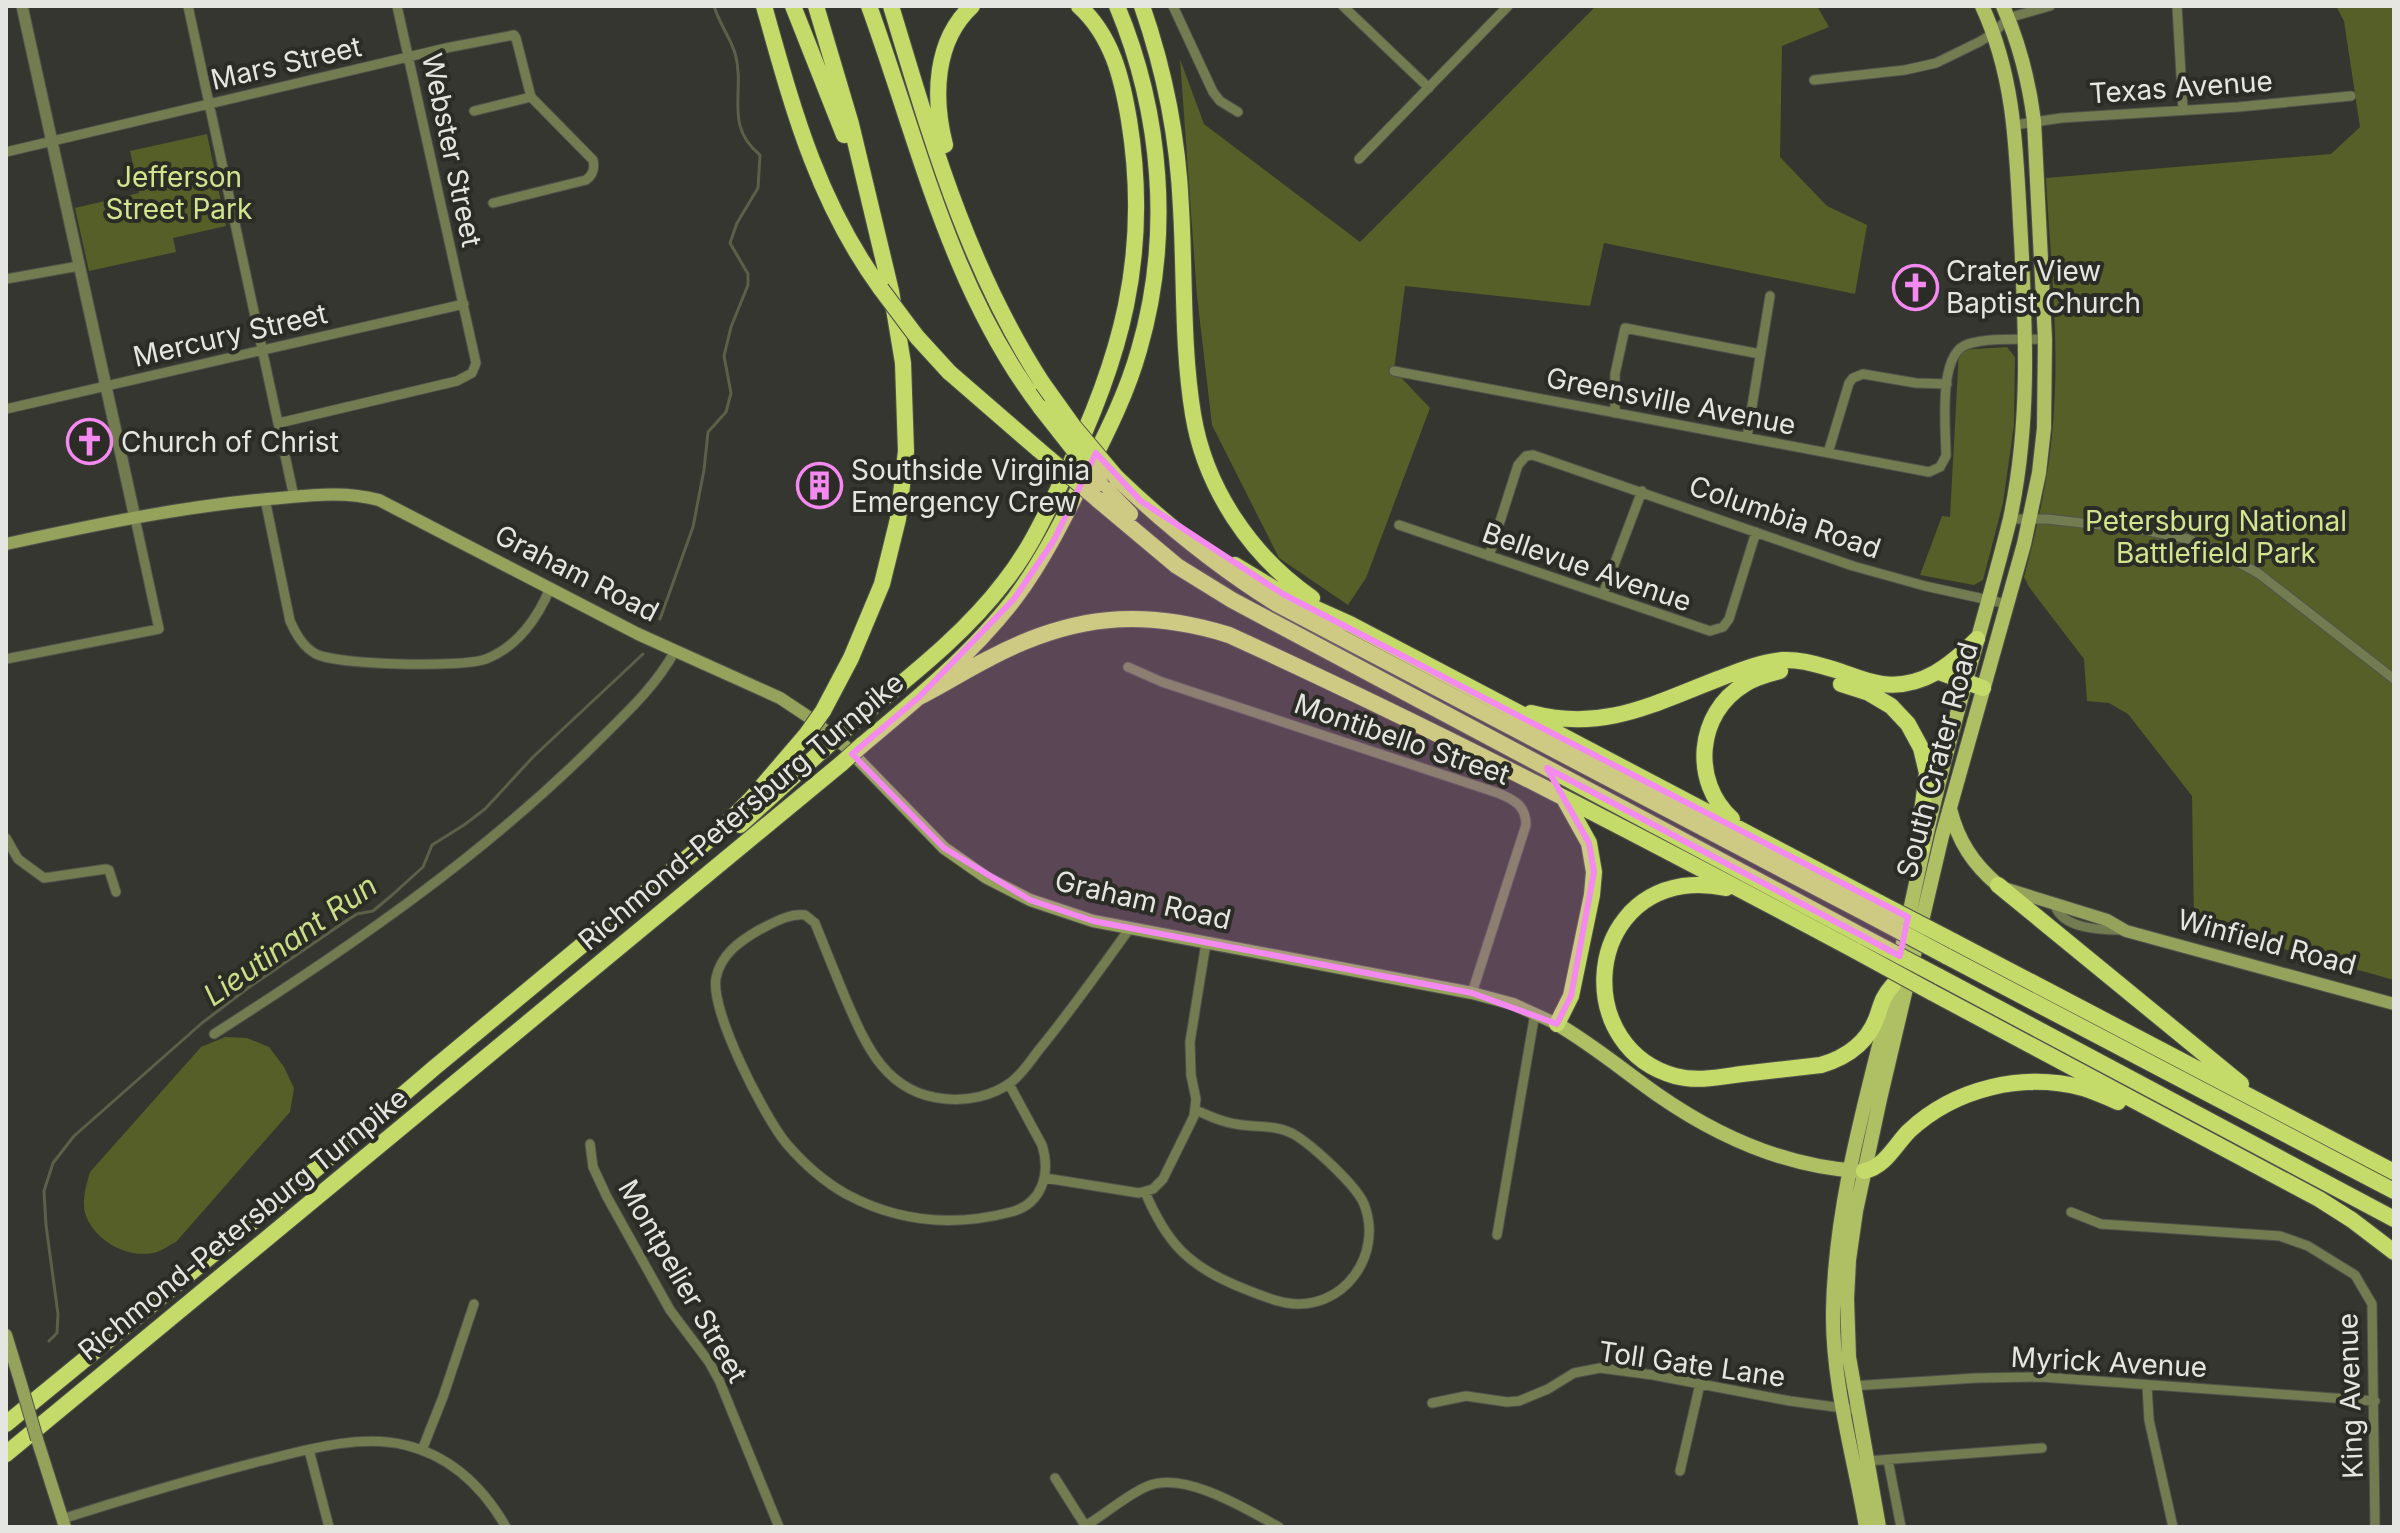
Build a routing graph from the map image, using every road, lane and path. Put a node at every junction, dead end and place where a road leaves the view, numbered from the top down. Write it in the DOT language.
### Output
graph roads {
  1 [pos="22,6"];
  2 [pos="188,6"];
  3 [pos="397,6"];
  4 [pos="764,6"];
  5 [pos="793,6"];
  6 [pos="816,6"];
  7 [pos="869,6"];
  8 [pos="891,6"];
  9 [pos="972,6"];
  10 [pos="1079,6"];
  11 [pos="1117,6"];
  12 [pos="1142,6"];
  13 [pos="1173,6"];
  14 [pos="1343,6"];
  15 [pos="1508,6"];
  16 [pos="1982,6"];
  17 [pos="2050,6"];
  18 [pos="2177,6"];
  19 [pos="2006,12"];
  20 [pos="1994,33"];
  21 [pos="409,57"];
  22 [pos="1814,80"];
  23 [pos="1429,88"];
  24 [pos="2351,96"];
  25 [pos="531,97"];
  26 [pos="209,103"];
  27 [pos="2183,110"];
  28 [pos="474,111"];
  29 [pos="1238,112"];
  30 [pos="2034,121"];
  31 [pos="2015,125"];
  32 [pos="52,140"];
  33 [pos="6,152"];
  34 [pos="1359,159"];
  35 [pos="493,203"];
  36 [pos="881,250"];
  37 [pos="976,262"];
  38 [pos="79,266"];
  39 [pos="6,279"];
  40 [pos="1770,296"];
  41 [pos="464,304"];
  42 [pos="2045,339"];
  43 [pos="2025,340"];
  44 [pos="263,350"];
  45 [pos="1760,354"];
  46 [pos="1394,371"];
  47 [pos="1947,384"];
  48 [pos="106,387"];
  49 [pos="6,409"];
  50 [pos="1615,413"];
  51 [pos="279,423"];
  52 [pos="1747,437"];
  53 [pos="1828,453"];
  54 [pos="1099,491"];
  55 [pos="1642,491"];
  56 [pos="294,497"];
  57 [pos="265,499"];
  58 [pos="1141,501"];
  59 [pos="135,518"];
  60 [pos="2010,519"];
  61 [pos="2030,519"];
  62 [pos="1399,525"];
  63 [pos="1756,532"];
  64 [pos="6,544"];
  65 [pos="1489,556"];
  66 [pos="550,588"];
  67 [pos="1603,594"];
  68 [pos="1989,599"];
  69 [pos="2007,604"];
  70 [pos="1350,624"];
  71 [pos="1977,639"];
  72 [pos="675,651"];
  73 [pos="1332,655"];
  74 [pos="6,659"];
  75 [pos="1128,667"];
  76 [pos="1939,672"];
  77 [pos="2394,679"];
  78 [pos="1965,682"];
  79 [pos="1983,688"];
  80 [pos="919,697"];
  81 [pos="1506,707"];
  82 [pos="1503,767"];
  83 [pos="1564,798"];
  84 [pos="1950,807"];
  85 [pos="1749,833"];
  86 [pos="6,838"];
  87 [pos="1922,848"];
  88 [pos="679,866"];
  89 [pos="1998,885"];
  90 [pos="1740,890"];
  91 [pos="116,892"];
  92 [pos="1876,910"];
  93 [pos="1130,928"];
  94 [pos="1206,943"];
  95 [pos="1860,944"];
  96 [pos="1950,948"];
  97 [pos="1934,984"];
  98 [pos="1893,985"];
  99 [pos="1472,993"];
  100 [pos="2394,1004"];
  101 [pos="1535,1013"];
  102 [pos="1557,1024"];
  103 [pos="214,1034"];
  104 [pos="1009,1084"];
  105 [pos="2267,1105"];
  106 [pos="1196,1110"];
  107 [pos="2195,1134"];
  108 [pos="590,1144"];
  109 [pos="1857,1171"];
  110 [pos="2394,1172"];
  111 [pos="1045,1178"];
  112 [pos="2394,1191"];
  113 [pos="1145,1192"];
  114 [pos="2071,1212"];
  115 [pos="2394,1219"];
  116 [pos="1497,1235"];
  117 [pos="2394,1252"];
  118 [pos="474,1304"];
  119 [pos="6,1335"];
  120 [pos="1700,1384"];
  121 [pos="1847,1386"];
  122 [pos="2147,1386"];
  123 [pos="2375,1401"];
  124 [pos="1432,1403"];
  125 [pos="1851,1409"];
  126 [pos="6,1424"];
  127 [pos="2042,1448"];
  128 [pos="309,1450"];
  129 [pos="422,1450"];
  130 [pos="6,1454"];
  131 [pos="1888,1460"];
  132 [pos="1867,1461"];
  133 [pos="1680,1471"];
  134 [pos="1055,1478"];
  135 [pos="63,1523"];
  136 [pos="1086,1526"];
  137 [pos="329,1527"];
  138 [pos="506,1527"];
  139 [pos="779,1527"];
  140 [pos="1279,1527"];
  141 [pos="1866,1527"];
  142 [pos="1879,1527"];
  143 [pos="1901,1527"];
  144 [pos="2173,1527"];
  145 [pos="2375,1527"];
  1 -- 32 [label="street"];
  2 -- 26 [label="street"];
  3 -- 21 [label="street, Webster Street"];
  4 -- 54 [label="highway, bridge"];
  5 -- 36 [label="highway"];
  6 -- 36 [label="highway, Richmond-Petersburg Turnpike"];
  7 -- 54 [label="highway, bridge"];
  8 -- 37 [label="highway"];
  9 -- 37 [label="highway"];
  10 -- 88 [label="highway, bridge"];
  11 -- 80 [label="highway, Richmond-Petersburg Turnpike"];
  12 -- 70 [label="highway"];
  13 -- 29 [label="street"];
  14 -- 23 [label="street"];
  15 -- 23 [label="street"];
  16 -- 20 [label="main road, South Crater Road"];
  17 -- 19 [label="street"];
  18 -- 27 [label="street"];
  19 -- 20 [label="street"];
  19 -- 30 [label="main road, South Crater Road"];
  20 -- 22 [label="street"];
  20 -- 31 [label="main road, South Crater Road"];
  21 -- 25 [label="street, Mars Street"];
  21 -- 26 [label="street, Mars Street"];
  21 -- 41 [label="street, Webster Street"];
  23 -- 34 [label="street"];
  24 -- 27 [label="street, Texas Avenue"];
  25 -- 28 [label="street"];
  25 -- 35 [label="street"];
  26 -- 32 [label="street, Mars Street"];
  26 -- 44 [label="street"];
  27 -- 30 [label="street, Texas Avenue"];
  30 -- 31 [label="street, Texas Avenue"];
  30 -- 42 [label="main road, South Crater Road"];
  31 -- 43 [label="main road, South Crater Road"];
  32 -- 33 [label="street, Mars Street"];
  32 -- 38 [label="street"];
  36 -- 88 [label="highway, Richmond-Petersburg Turnpike, bridge"];
  37 -- 58 [label="highway, bridge"];
  38 -- 39 [label="street"];
  38 -- 48 [label="street"];
  40 -- 45 [label="street"];
  41 -- 44 [label="street, Mercury Street"];
  41 -- 51 [label="street, Webster Street"];
  42 -- 43 [label="street"];
  42 -- 61 [label="main road, South Crater Road"];
  43 -- 47 [label="street"];
  43 -- 60 [label="main road, South Crater Road"];
  44 -- 48 [label="street, Mercury Street"];
  44 -- 51 [label="street"];
  45 -- 50 [label="street"];
  45 -- 52 [label="street"];
  46 -- 50 [label="street, Greensville Avenue"];
  47 -- 53 [label="street"];
  47 -- 53 [label="street, Greensville Avenue"];
  48 -- 49 [label="street, Mercury Street"];
  48 -- 59 [label="street"];
  50 -- 52 [label="street, Greensville Avenue"];
  51 -- 56 [label="street"];
  52 -- 53 [label="street, Greensville Avenue"];
  54 -- 73 [label="highway"];
  55 -- 63 [label="street, Columbia Road"];
  55 -- 65 [label="street, Columbia Road"];
  55 -- 67 [label="street"];
  56 -- 57 [label="main road, Graham Road"];
  56 -- 66 [label="main road, Graham Road"];
  57 -- 59 [label="main road, Graham Road"];
  57 -- 66 [label="street"];
  58 -- 70 [label="highway"];
  58 -- 92 [label="highway"];
  59 -- 64 [label="main road, Graham Road"];
  59 -- 74 [label="street"];
  60 -- 61 [label="street"];
  60 -- 68 [label="main road, South Crater Road"];
  61 -- 69 [label="main road, South Crater Road"];
  61 -- 77 [label="street"];
  62 -- 65 [label="street, Bellevue Avenue"];
  63 -- 67 [label="street, Bellevue Avenue"];
  63 -- 68 [label="street, Columbia Road"];
  65 -- 67 [label="street, Bellevue Avenue"];
  66 -- 72 [label="main road, Graham Road"];
  68 -- 69 [label="street, Columbia Road"];
  68 -- 71 [label="main road, South Crater Road"];
  69 -- 79 [label="main road, South Crater Road"];
  70 -- 81 [label="highway"];
  71 -- 76 [label="highway"];
  71 -- 78 [label="main road, South Crater Road"];
  72 -- 93 [label="main road, Graham Road"];
  72 -- 103 [label="street"];
  73 -- 82 [label="highway"];
  73 -- 95 [label="highway"];
  75 -- 99 [label="street, Montibello Street"];
  76 -- 78 [label="highway"];
  76 -- 81 [label="highway"];
  78 -- 79 [label="highway"];
  78 -- 87 [label="main road, South Crater Road"];
  79 -- 84 [label="main road, South Crater Road"];
  80 -- 82 [label="highway"];
  80 -- 130 [label="highway, Richmond-Petersburg Turnpike, bridge"];
  81 -- 85 [label="highway"];
  82 -- 83 [label="highway"];
  83 -- 90 [label="highway"];
  83 -- 102 [label="highway"];
  84 -- 89 [label="main road, Winfield Road"];
  84 -- 109 [label="main road, South Crater Road"];
  85 -- 87 [label="highway"];
  85 -- 92 [label="highway"];
  86 -- 91 [label="street"];
  87 -- 98 [label="main road, South Crater Road"];
  88 -- 126 [label="highway, Richmond-Petersburg Turnpike"];
  89 -- 100 [label="main road, Winfield Road"];
  89 -- 105 [label="highway"];
  90 -- 95 [label="highway"];
  90 -- 98 [label="highway"];
  92 -- 96 [label="highway, bridge"];
  93 -- 94 [label="main road, Graham Road"];
  93 -- 104 [label="street"];
  94 -- 99 [label="main road, Graham Road"];
  94 -- 106 [label="street"];
  95 -- 97 [label="highway, bridge"];
  96 -- 105 [label="highway"];
  96 -- 112 [label="highway"];
  97 -- 107 [label="highway"];
  97 -- 115 [label="highway"];
  98 -- 109 [label="main road, South Crater Road"];
  99 -- 101 [label="main road, Graham Road"];
  101 -- 102 [label="main road, Graham Road"];
  101 -- 116 [label="street"];
  102 -- 109 [label="main road, Graham Road"];
  104 -- 111 [label="street"];
  104 -- 111 [label="street"];
  105 -- 110 [label="highway"];
  106 -- 113 [label="street"];
  106 -- 113 [label="street"];
  107 -- 109 [label="highway"];
  107 -- 117 [label="highway"];
  108 -- 139 [label="street, Montpelier Street"];
  109 -- 121 [label="main road, South Crater Road"];
  111 -- 113 [label="street"];
  114 -- 123 [label="street, King Avenue"];
  118 -- 129 [label="street"];
  119 -- 135 [label="main road, bridge"];
  120 -- 124 [label="street, Toll Gate Lane"];
  120 -- 125 [label="street, Toll Gate Lane"];
  120 -- 133 [label="street"];
  121 -- 122 [label="street, Myrick Avenue"];
  121 -- 125 [label="main road, South Crater Road"];
  122 -- 123 [label="street, Myrick Avenue"];
  122 -- 144 [label="street"];
  123 -- 145 [label="street, King Avenue"];
  125 -- 132 [label="main road, South Crater Road"];
  125 -- 141 [label="main road, South Crater Road"];
  127 -- 131 [label="street"];
  128 -- 129 [label="street"];
  128 -- 135 [label="street"];
  128 -- 137 [label="street"];
  129 -- 138 [label="street"];
  131 -- 132 [label="street"];
  131 -- 143 [label="street"];
  132 -- 142 [label="main road, South Crater Road"];
  134 -- 136 [label="street"];
  136 -- 140 [label="street"];
}
